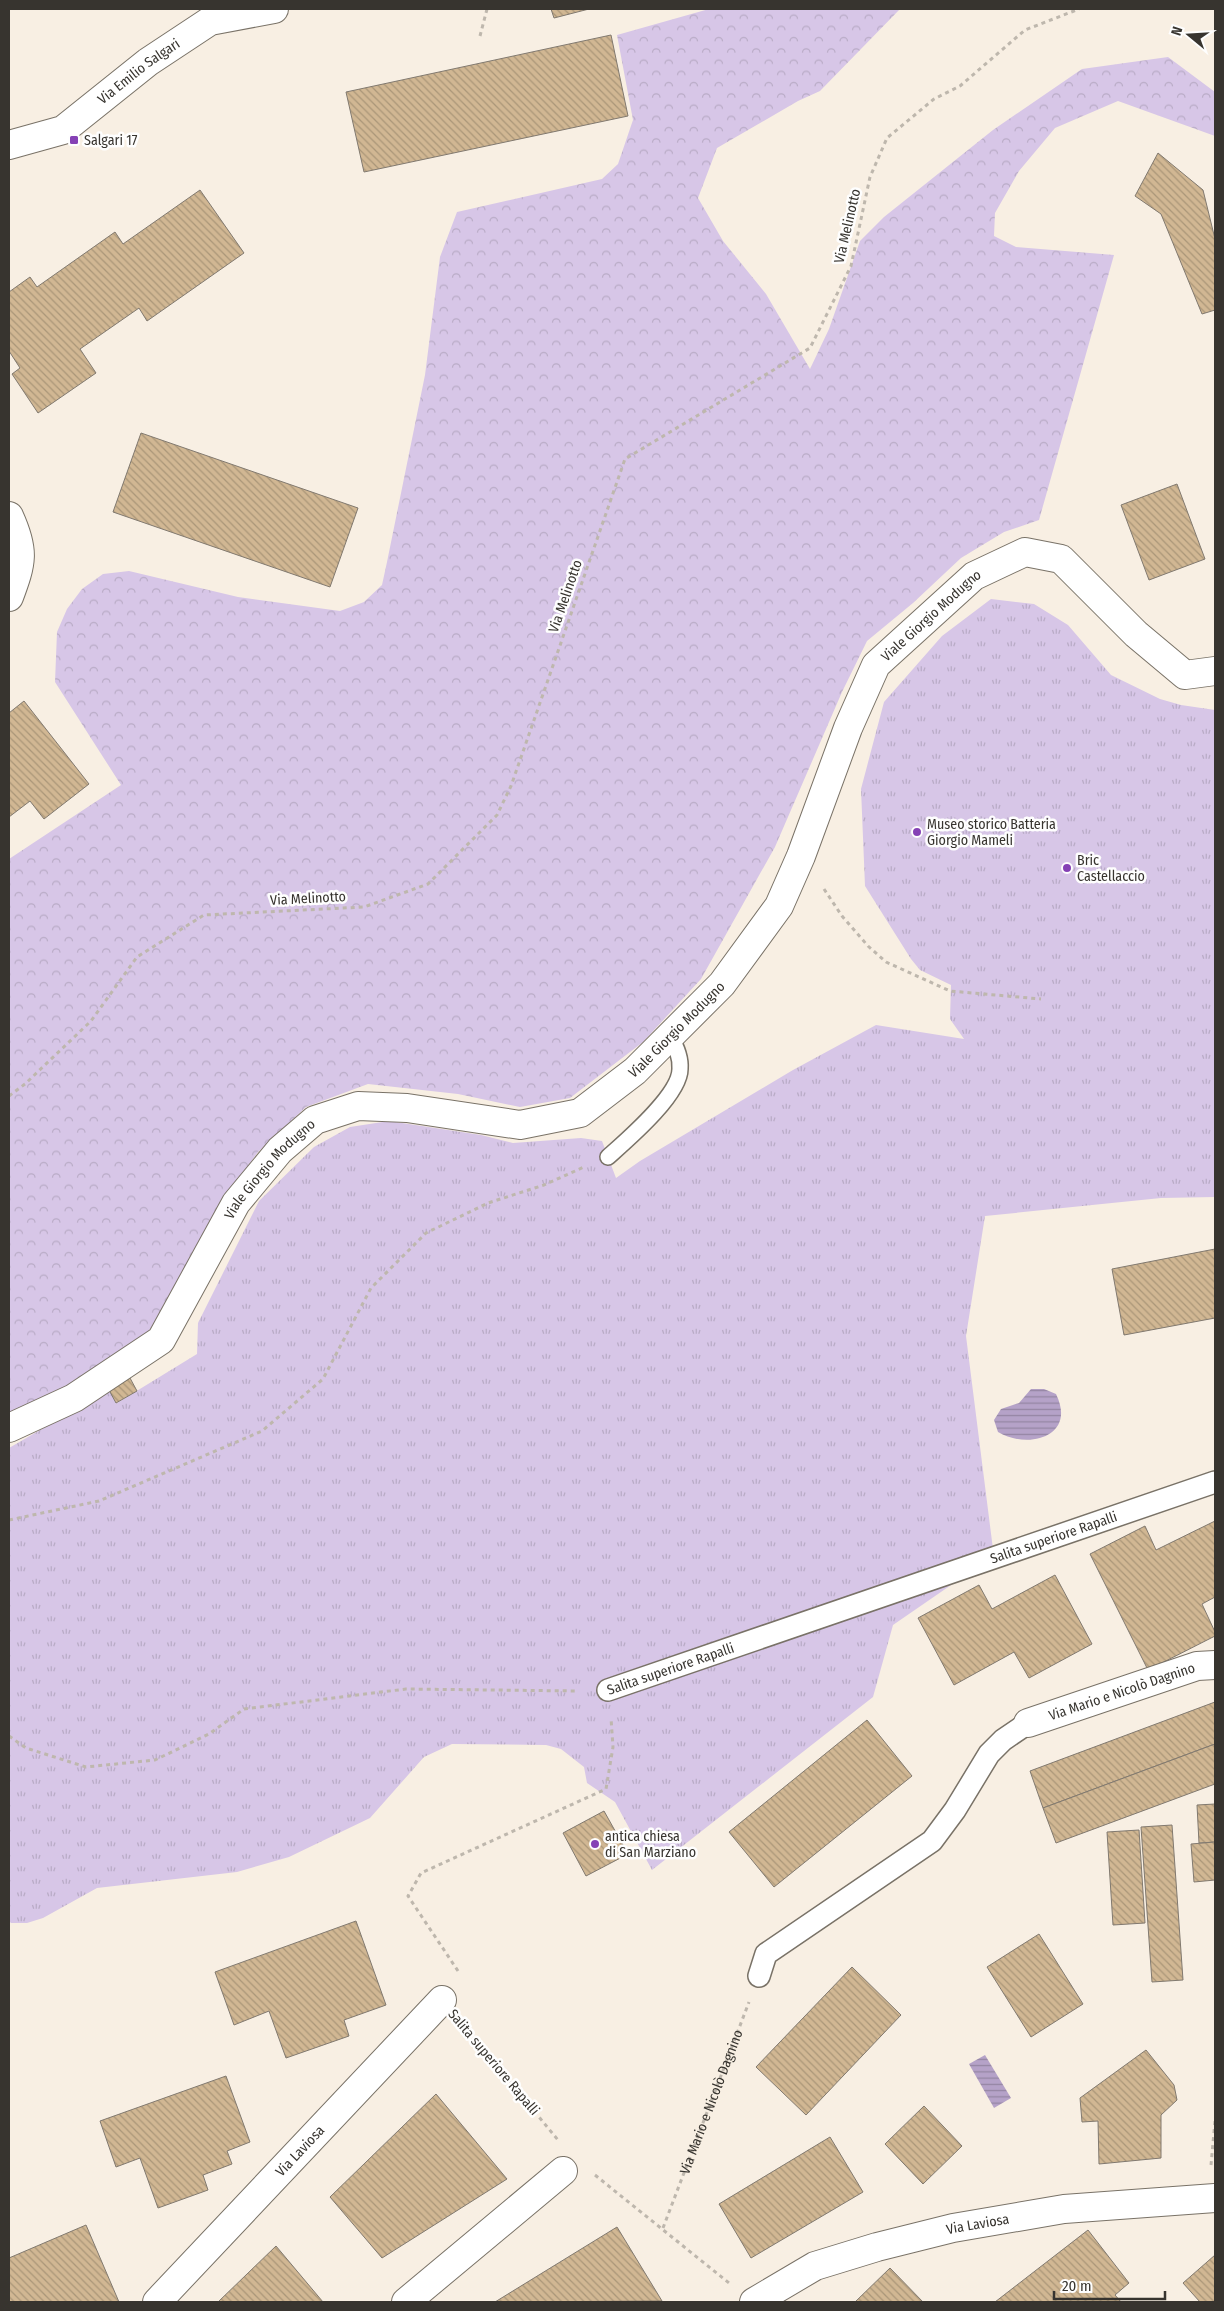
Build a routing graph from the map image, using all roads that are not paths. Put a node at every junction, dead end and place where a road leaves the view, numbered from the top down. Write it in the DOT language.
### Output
graph roads {
  1 [pos="274,9"];
  2 [pos="9,145"];
  3 [pos="9,516"];
  4 [pos="9,597"];
  5 [pos="1215,671"];
  6 [pos="670,1036"];
  7 [pos="608,1157"];
  8 [pos="9,1428"];
  9 [pos="1215,1482"];
  10 [pos="1215,1665"];
  11 [pos="608,1690"];
  12 [pos="1028,1723"];
  13 [pos="759,1976"];
  14 [pos="442,2000"];
  15 [pos="569,2166"];
  16 [pos="1212,2198"];
  17 [pos="157,2302"];
  18 [pos="406,2302"];
  19 [pos="754,2302"];
  1 -- 2 [label="street, Via Emilio Salgari"];
  3 -- 4 [label="street"];
  5 -- 6 [label="street, Viale Giorgio Modugno"];
  6 -- 7 [label="lane"];
  6 -- 8 [label="street, Viale Giorgio Modugno"];
  9 -- 11 [label="street, Salita superiore Rapalli"];
  10 -- 12 [label="street, Via Mario e Nicolò Dagnino"];
  12 -- 13 [label="street"];
  14 -- 17 [label="street, Via Laviosa"];
  15 -- 18 [label="street"];
  16 -- 19 [label="street, Via Laviosa"];
}
